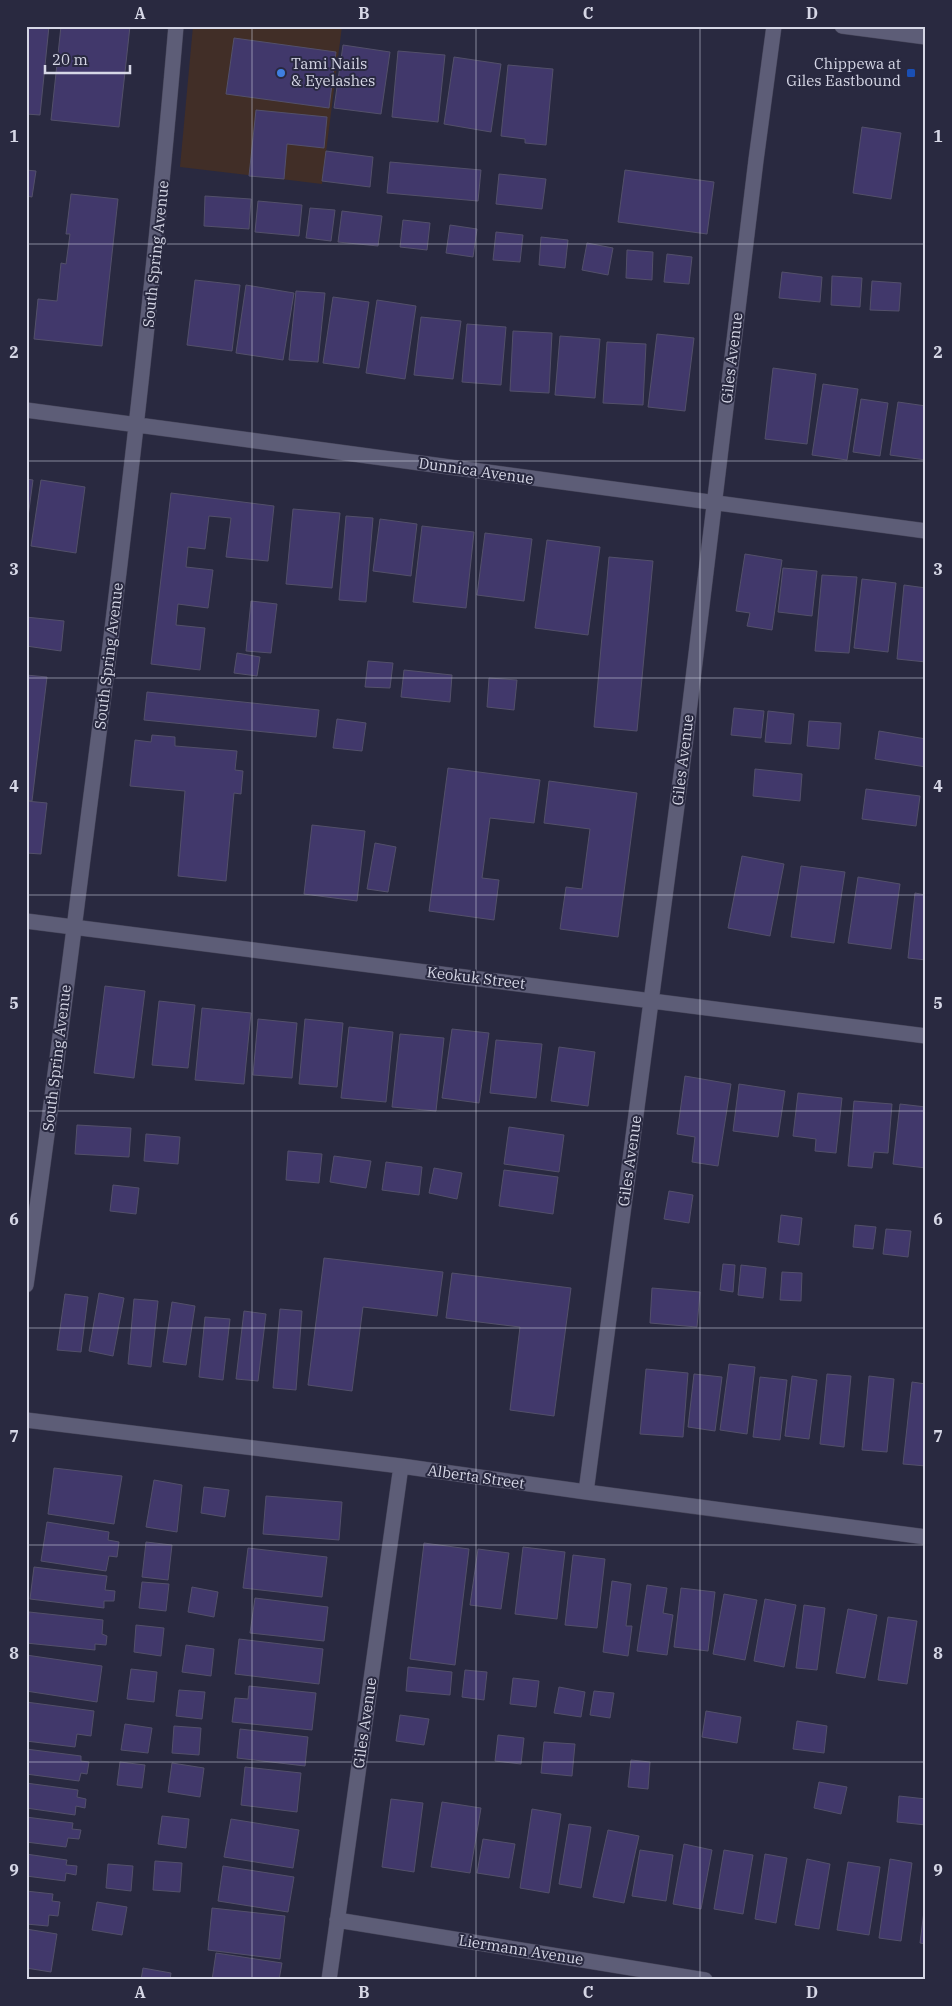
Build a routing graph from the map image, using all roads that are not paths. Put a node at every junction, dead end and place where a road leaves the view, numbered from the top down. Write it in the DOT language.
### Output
graph roads {
  1 [pos="176,26"];
  2 [pos="774,26"];
  3 [pos="842,26"];
  4 [pos="926,37"];
  5 [pos="26,410"];
  6 [pos="138,426"];
  7 [pos="714,503"];
  8 [pos="926,530"];
  9 [pos="26,921"];
  10 [pos="74,928"];
  11 [pos="652,1000"];
  12 [pos="926,1036"];
  13 [pos="26,1285"];
  14 [pos="26,1420"];
  15 [pos="401,1466"];
  16 [pos="586,1492"];
  17 [pos="926,1537"];
  18 [pos="337,1920"];
  19 [pos="329,1980"];
  20 [pos="705,1980"];
  1 -- 6 [label="street, South Spring Avenue"];
  2 -- 7 [label="street, Giles Avenue"];
  3 -- 4 [label="street"];
  5 -- 6 [label="street, Dunnica Avenue"];
  6 -- 7 [label="street, Dunnica Avenue"];
  6 -- 10 [label="street, South Spring Avenue"];
  7 -- 8 [label="street, Dunnica Avenue"];
  7 -- 11 [label="street, Giles Avenue"];
  9 -- 10 [label="street, Keokuk Street"];
  10 -- 11 [label="street, Keokuk Street"];
  10 -- 13 [label="street, South Spring Avenue"];
  11 -- 12 [label="street, Keokuk Street"];
  11 -- 16 [label="street, Giles Avenue"];
  14 -- 15 [label="street, Alberta Street"];
  15 -- 16 [label="street, Alberta Street"];
  15 -- 18 [label="street, Giles Avenue"];
  16 -- 17 [label="street, Alberta Street"];
  18 -- 19 [label="street, Giles Avenue"];
  18 -- 20 [label="street, Liermann Avenue"];
}
